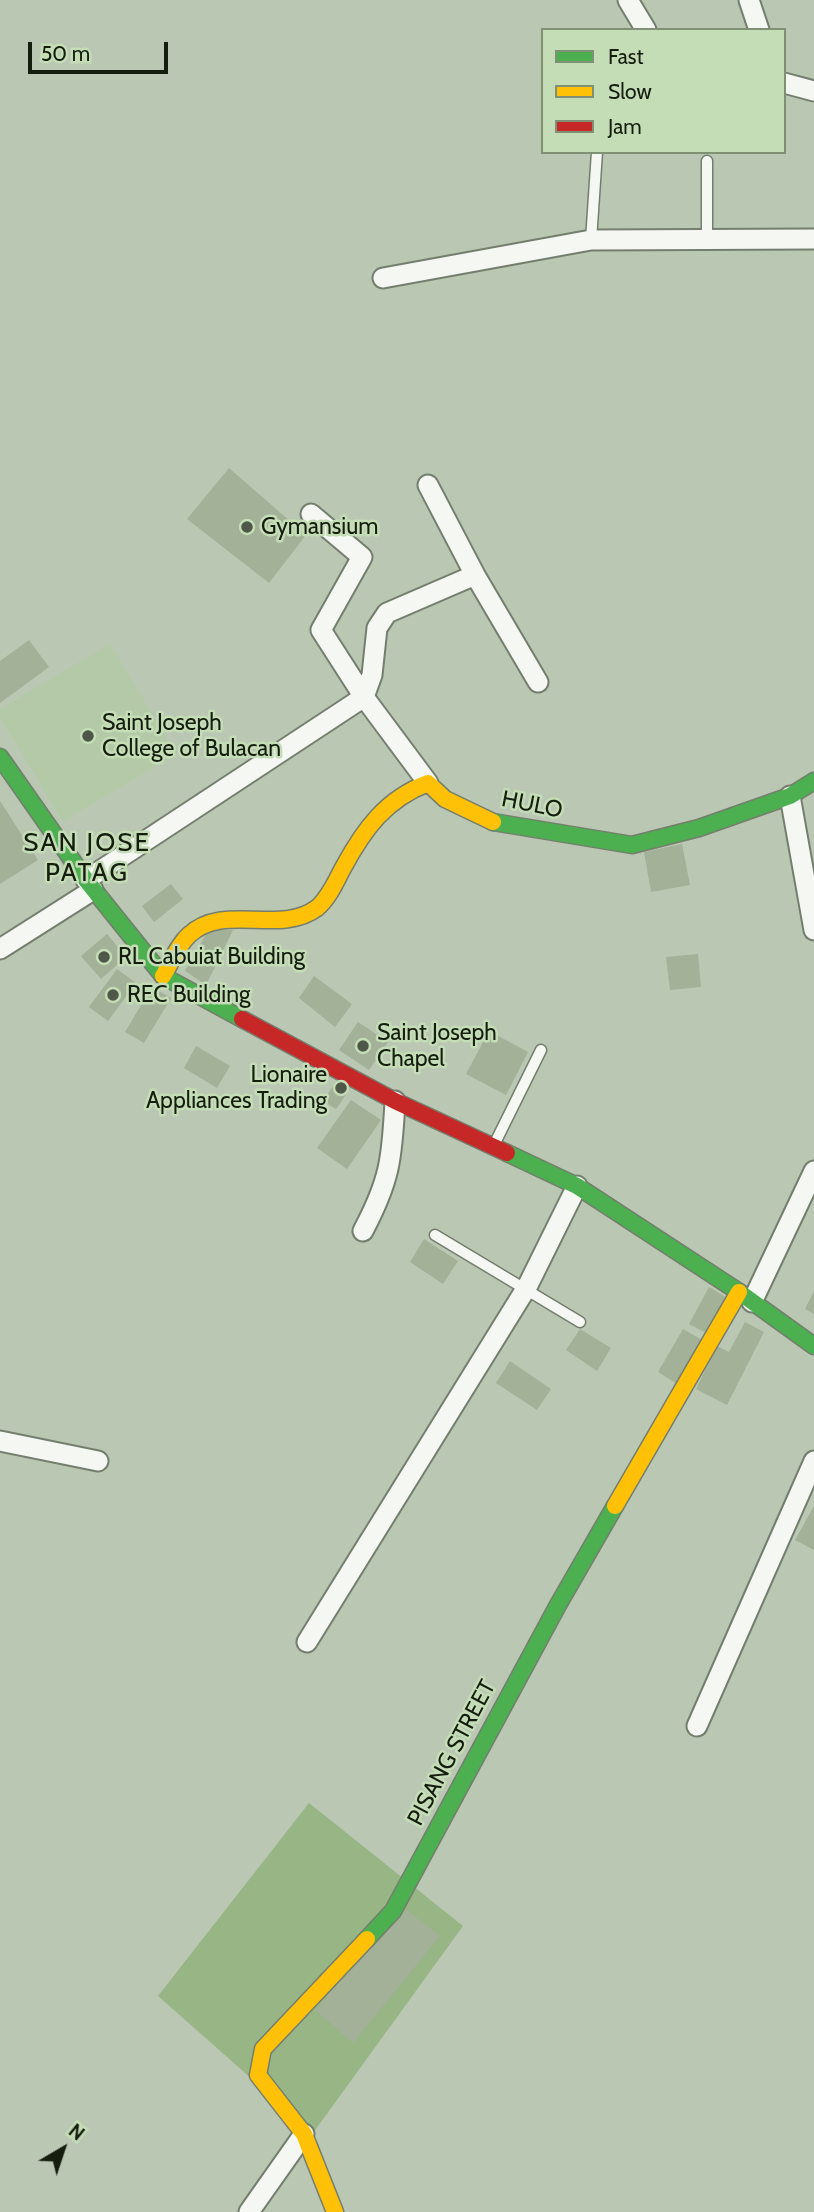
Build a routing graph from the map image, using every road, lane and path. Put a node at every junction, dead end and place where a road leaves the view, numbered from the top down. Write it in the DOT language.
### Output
graph roads {
  1 [pos="628,0"];
  2 [pos="749,0"];
  3 [pos="645,28"];
  4 [pos="758,28"];
  5 [pos="786,84"];
  6 [pos="814,91"];
  7 [pos="597,154"];
  8 [pos="707,161"];
  9 [pos="708,238"];
  10 [pos="814,239"];
  11 [pos="591,240"];
  12 [pos="383,278"];
  13 [pos="428,485"];
  14 [pos="311,514"];
  15 [pos="475,575"];
  16 [pos="538,682"];
  17 [pos="364,697"];
  18 [pos="0,757"];
  19 [pos="814,781"];
  20 [pos="428,783"];
  21 [pos="790,796"];
  22 [pos="90,885"];
  23 [pos="814,930"];
  24 [pos="0,949"];
  25 [pos="163,976"];
  26 [pos="541,1050"];
  27 [pos="395,1101"];
  28 [pos="494,1145"];
  29 [pos="814,1171"];
  30 [pos="577,1186"];
  31 [pos="363,1231"];
  32 [pos="435,1235"];
  33 [pos="527,1287"];
  34 [pos="746,1297"];
  35 [pos="580,1322"];
  36 [pos="814,1346"];
  37 [pos="0,1441"];
  38 [pos="98,1461"];
  39 [pos="814,1461"];
  40 [pos="307,1642"];
  41 [pos="698,1726"];
  42 [pos="304,2134"];
  43 [pos="249,2212"];
  44 [pos="335,2212"];
  1 -- 3 [label="street"];
  2 -- 4 [label="street"];
  5 -- 6 [label="street"];
  7 -- 11 [label="lane"];
  8 -- 9 [label="lane"];
  9 -- 10 [label="street"];
  9 -- 11 [label="street"];
  11 -- 12 [label="street"];
  13 -- 15 [label="street"];
  14 -- 17 [label="street"];
  15 -- 16 [label="street"];
  15 -- 17 [label="street"];
  17 -- 20 [label="street"];
  17 -- 22 [label="street"];
  18 -- 22 [label="street"];
  19 -- 21 [label="street, HULO"];
  20 -- 21 [label="street, HULO"];
  20 -- 25 [label="street"];
  21 -- 23 [label="street"];
  22 -- 24 [label="street"];
  22 -- 25 [label="street"];
  25 -- 27 [label="street"];
  26 -- 28 [label="lane"];
  27 -- 28 [label="street"];
  27 -- 31 [label="street"];
  28 -- 30 [label="street"];
  29 -- 34 [label="street"];
  30 -- 33 [label="street"];
  30 -- 34 [label="street"];
  32 -- 33 [label="lane"];
  33 -- 35 [label="lane"];
  33 -- 40 [label="street"];
  34 -- 36 [label="street"];
  34 -- 42 [label="street, PISANG STREET"];
  37 -- 38 [label="street"];
  39 -- 41 [label="street"];
  42 -- 43 [label="street"];
  42 -- 44 [label="street, PISANG STREET"];
}
